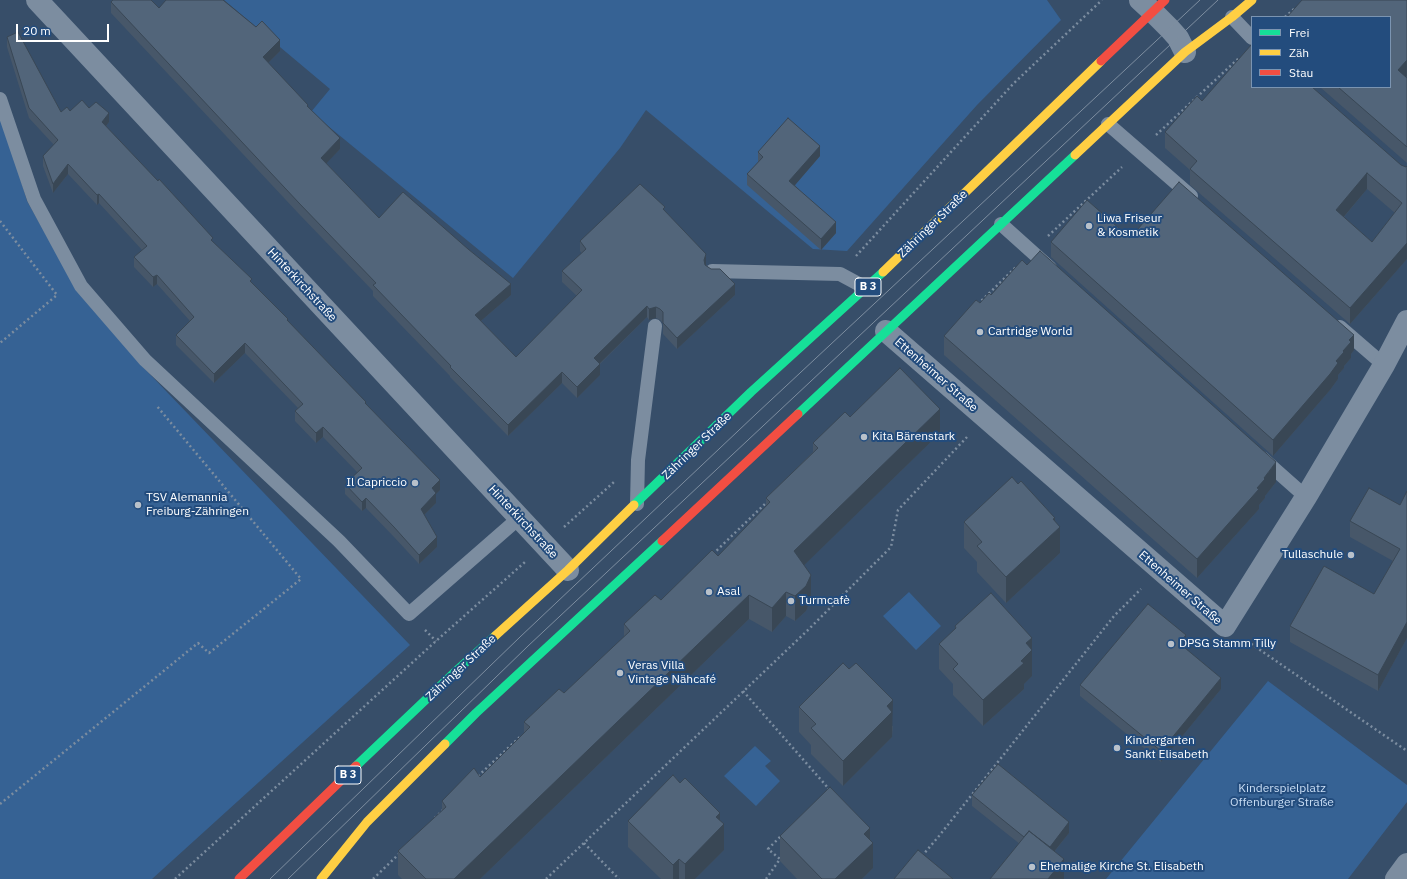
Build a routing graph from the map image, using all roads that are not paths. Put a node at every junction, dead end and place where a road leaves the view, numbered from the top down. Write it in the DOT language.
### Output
graph roads {
  1 [pos="36,0"];
  2 [pos="1252,0"];
  3 [pos="1152,4"];
  4 [pos="1232,17"];
  5 [pos="1251,37"];
  6 [pos="1185,52"];
  7 [pos="0,99"];
  8 [pos="1108,124"];
  9 [pos="1199,203"];
  10 [pos="1001,224"];
  11 [pos="712,271"];
  12 [pos="1060,278"];
  13 [pos="866,288"];
  14 [pos="1330,318"];
  15 [pos="1407,321"];
  16 [pos="656,326"];
  17 [pos="886,331"];
  18 [pos="1384,365"];
  19 [pos="1254,450"];
  20 [pos="1306,497"];
  21 [pos="637,504"];
  22 [pos="519,518"];
  23 [pos="568,570"];
  24 [pos="1407,864"];
  25 [pos="325,878"];
  26 [pos="239,879"];
  27 [pos="1396,879"];
  1 -- 22 [label="street, Hinterkirchstraße"];
  2 -- 4 [label="main road"];
  3 -- 6 [label="street, Zähringer Straße"];
  3 -- 13 [label="main road, Zähringer Straße / B 3"];
  4 -- 5 [label="lane"];
  4 -- 6 [label="main road"];
  6 -- 8 [label="main road"];
  7 -- 22 [label="lane"];
  8 -- 9 [label="lane"];
  8 -- 10 [label="main road"];
  10 -- 12 [label="lane"];
  10 -- 17 [label="main road"];
  11 -- 13 [label="lane"];
  13 -- 21 [label="main road, Zähringer Straße / B 3"];
  14 -- 18 [label="lane"];
  15 -- 18 [label="street, Ettenheimer Straße"];
  16 -- 21 [label="lane"];
  17 -- 20 [label="street, Ettenheimer Straße"];
  17 -- 25 [label="main road"];
  18 -- 20 [label="street, Ettenheimer Straße"];
  19 -- 20 [label="lane"];
  21 -- 23 [label="main road, Zähringer Straße / B 3"];
  22 -- 23 [label="street, Hinterkirchstraße"];
  23 -- 26 [label="main road, Zähringer Straße / B 3"];
  24 -- 27 [label="street"];
}
